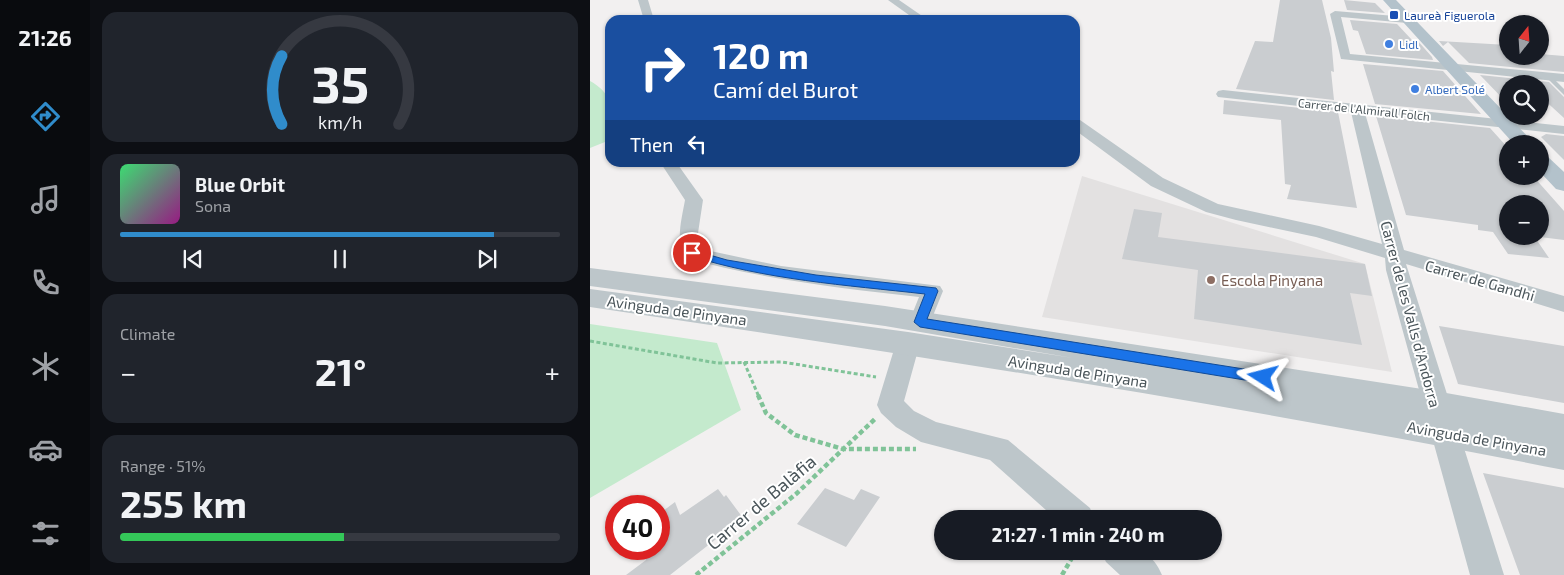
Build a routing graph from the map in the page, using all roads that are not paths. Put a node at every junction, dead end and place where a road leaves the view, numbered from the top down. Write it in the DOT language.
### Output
graph roads {
  1 [pos="643,0"];
  2 [pos="893,0"];
  3 [pos="1389,0"];
  4 [pos="648,15"];
  5 [pos="916,15"];
  6 [pos="1407,20"];
  7 [pos="1453,68"];
  8 [pos="1536,75"];
  9 [pos="1549,76"];
  10 [pos="1549,77"];
  11 [pos="1564,78"];
  12 [pos="1564,93"];
  13 [pos="1223,94"];
  14 [pos="1357,108"];
  15 [pos="1499,117"];
  16 [pos="1499,122"];
  17 [pos="1507,125"];
  18 [pos="1522,125"];
  19 [pos="1080,127"];
  20 [pos="1564,130"];
  21 [pos="1516,135"];
  22 [pos="671,167"];
  23 [pos="1549,169"];
  24 [pos="1563,182"];
  25 [pos="1395,255"];
  26 [pos="590,277"];
  27 [pos="590,298"];
  28 [pos="1564,304"];
  29 [pos="914,332"];
  30 [pos="1439,418"];
  31 [pos="1564,430"];
  32 [pos="1564,454"];
  33 [pos="1069,510"];
  34 [pos="1128,560"];
  35 [pos="1145,575"];
  36 [pos="1487,575"];
  1 -- 4 [label="street"];
  2 -- 5 [label="street"];
  3 -- 6 [label="main road"];
  6 -- 7 [label="main road"];
  6 -- 7 [label="street"];
  7 -- 8 [label="street"];
  7 -- 15 [label="main road"];
  9 -- 11 [label="street"];
  10 -- 12 [label="lane"];
  13 -- 14 [label="street, Carrer de l'Almirall Folch"];
  14 -- 16 [label="street, Carrer de l'Almirall Folch"];
  14 -- 25 [label="street, Carrer de les Valls d'Andorra"];
  17 -- 21 [label="main road"];
  18 -- 20 [label="street, Carrer de l'Almirall Folch"];
  19 -- 25 [label="street, Carrer de Gandhi"];
  22 -- 29 [label="street"];
  23 -- 24 [label="main road"];
  25 -- 28 [label="street, Carrer de Gandhi"];
  25 -- 30 [label="street, Carrer de les Valls d'Andorra"];
  26 -- 29 [label="street, Avinguda de Pinyana"];
  27 -- 29 [label="street, Avinguda de Pinyana"];
  29 -- 30 [label="street, Avinguda de Pinyana"];
  29 -- 33 [label="street"];
  30 -- 31 [label="street, Avinguda de Pinyana"];
  30 -- 32 [label="street, Avinguda de Pinyana"];
  30 -- 36 [label="street, Carrer de les Valls d'Andorra"];
  34 -- 35 [label="street"];
}
